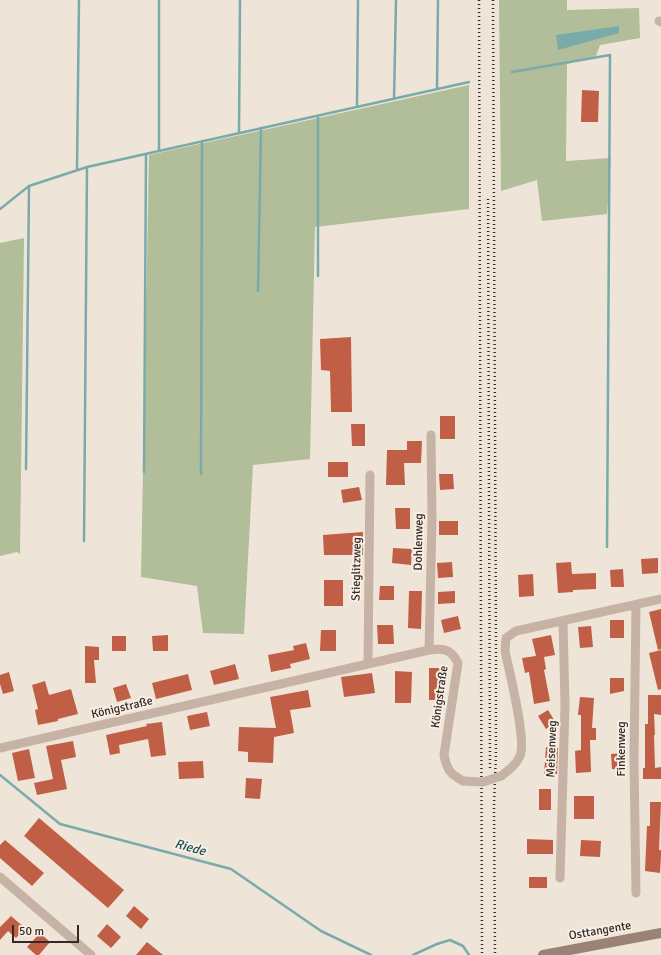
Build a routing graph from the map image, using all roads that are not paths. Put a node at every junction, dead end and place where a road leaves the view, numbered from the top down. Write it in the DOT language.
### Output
graph roads {
  1 [pos="432,435"];
  2 [pos="370,475"];
  3 [pos="661,599"];
  4 [pos="636,605"];
  5 [pos="563,620"];
  6 [pos="430,650"];
  7 [pos="368,664"];
  8 [pos="0,748"];
  9 [pos="0,877"];
  10 [pos="560,878"];
  11 [pos="636,893"];
  12 [pos="661,933"];
  13 [pos="92,955"];
  14 [pos="543,955"];
  1 -- 6 [label="street, Dohlenweg"];
  2 -- 7 [label="street, Stieglitzweg"];
  3 -- 4 [label="street, Königstraße"];
  4 -- 5 [label="street, Königstraße"];
  4 -- 11 [label="street, Finkenweg"];
  5 -- 6 [label="street, Königstraße, bridge"];
  5 -- 10 [label="street, Meisenweg"];
  6 -- 7 [label="street, Königstraße"];
  7 -- 8 [label="street, Königstraße"];
  9 -- 13 [label="street"];
  12 -- 14 [label="main road, Osttangente"];
}
